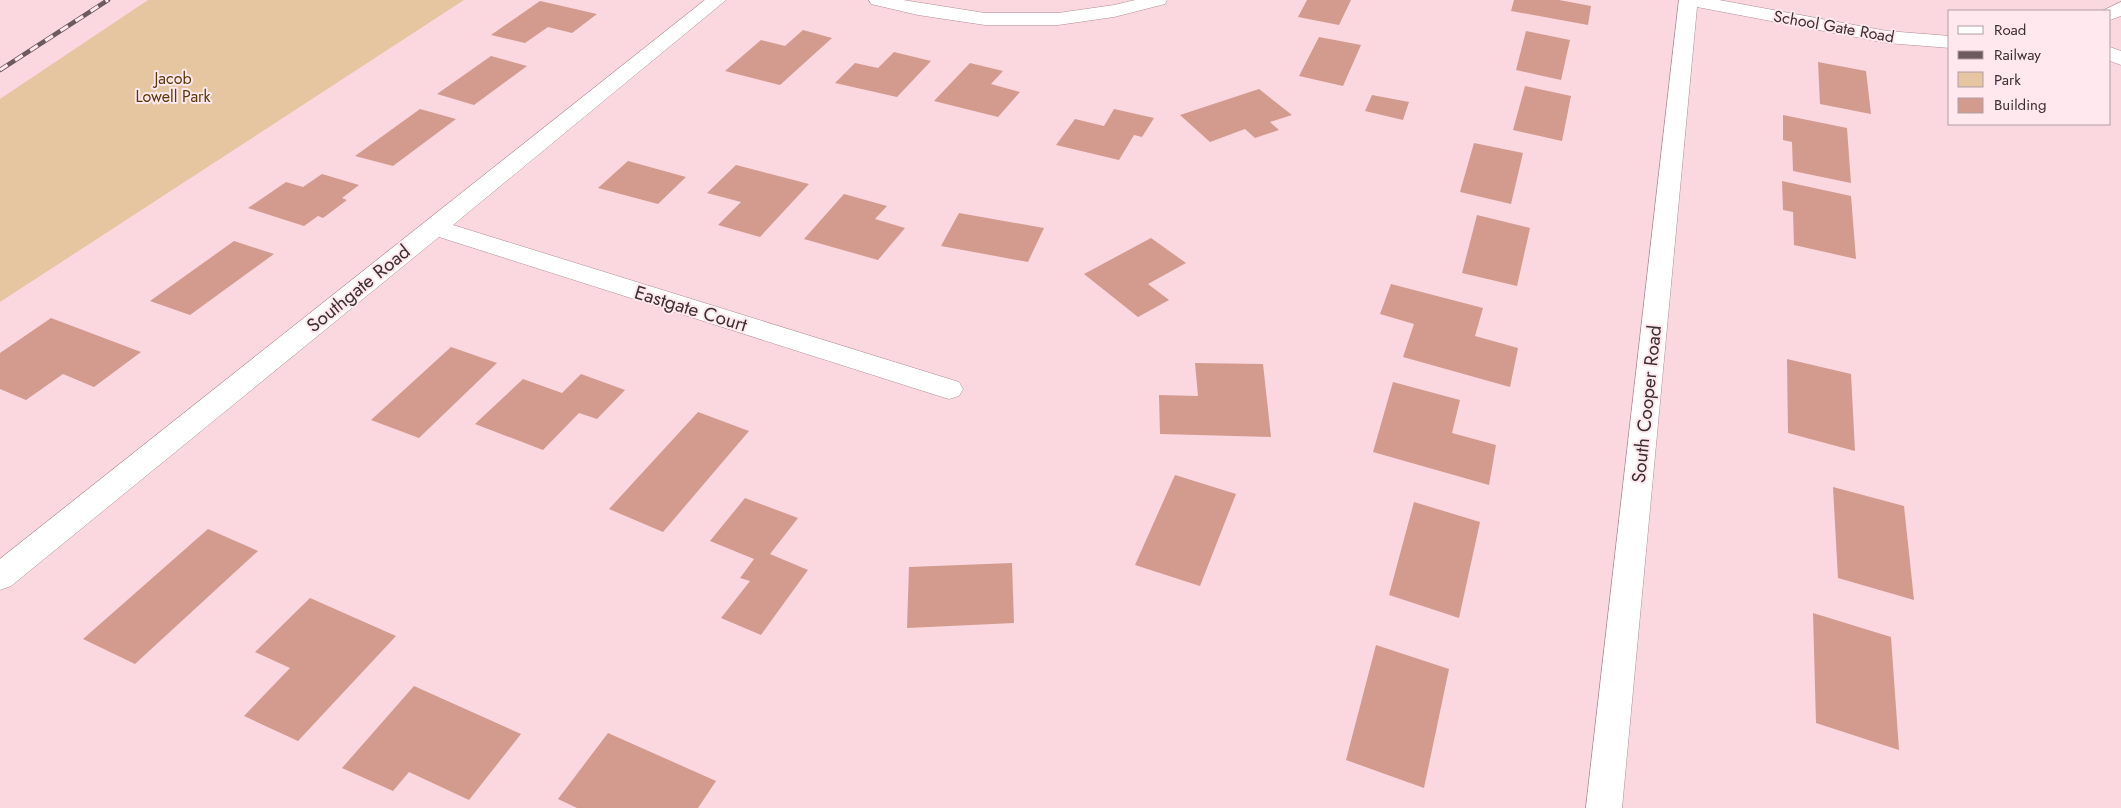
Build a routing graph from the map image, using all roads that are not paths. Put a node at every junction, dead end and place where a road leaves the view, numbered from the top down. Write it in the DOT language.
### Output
graph roads {
  1 [pos="717,0"];
  2 [pos="878,0"];
  3 [pos="1158,0"];
  4 [pos="1689,0"];
  5 [pos="1948,42"];
  6 [pos="433,227"];
  7 [pos="949,389"];
  8 [pos="0,578"];
  9 [pos="1604,808"];
  1 -- 6 [label="street, Southgate Road"];
  2 -- 3 [label="street"];
  4 -- 5 [label="street, School Gate Road"];
  4 -- 9 [label="street, South Cooper Road"];
  6 -- 7 [label="street, Eastgate Court"];
  6 -- 8 [label="street, Southgate Road"];
}
